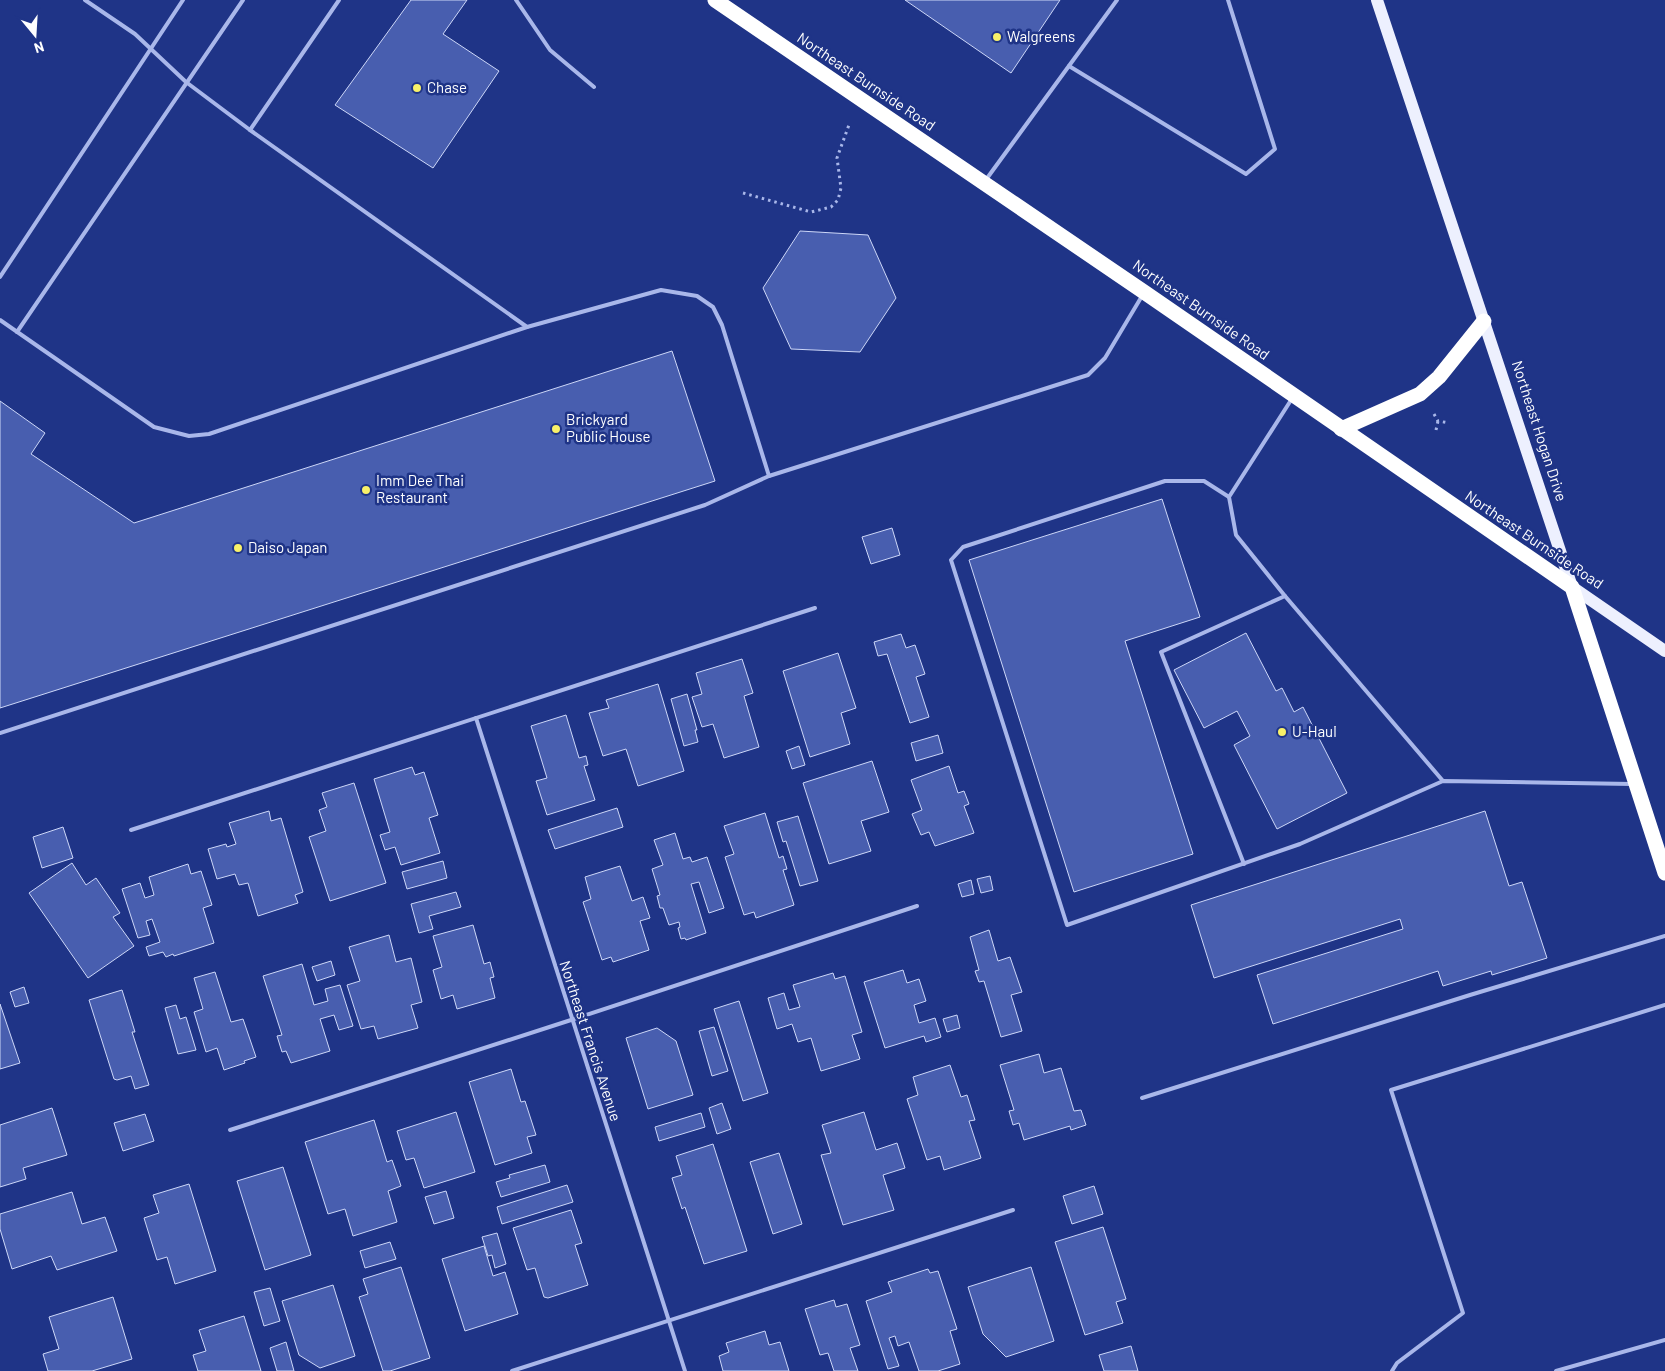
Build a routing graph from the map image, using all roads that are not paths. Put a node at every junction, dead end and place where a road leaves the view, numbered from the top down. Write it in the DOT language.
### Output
graph roads {
  1 [pos="85,0"];
  2 [pos="183,0"];
  3 [pos="243,0"];
  4 [pos="339,0"];
  5 [pos="516,0"];
  6 [pos="715,0"];
  7 [pos="1117,0"];
  8 [pos="1228,0"];
  9 [pos="1377,0"];
  10 [pos="150,48"];
  11 [pos="1069,66"];
  12 [pos="186,82"];
  13 [pos="594,87"];
  14 [pos="250,130"];
  15 [pos="984,183"];
  16 [pos="0,277"];
  17 [pos="1144,292"];
  18 [pos="0,320"];
  19 [pos="1484,321"];
  20 [pos="528,327"];
  21 [pos="17,332"];
  22 [pos="1294,396"];
  23 [pos="1341,429"];
  24 [pos="769,476"];
  25 [pos="1229,497"];
  26 [pos="1572,587"];
  27 [pos="1285,596"];
  28 [pos="815,608"];
  29 [pos="1665,651"];
  30 [pos="476,718"];
  31 [pos="0,733"];
  32 [pos="1443,781"];
  33 [pos="1636,784"];
  34 [pos="130,830"];
  35 [pos="1244,864"];
  36 [pos="1665,873"];
  37 [pos="916,906"];
  38 [pos="1665,936"];
  39 [pos="1665,1005"];
  40 [pos="571,1020"];
  41 [pos="1142,1098"];
  42 [pos="230,1130"];
  43 [pos="1013,1210"];
  44 [pos="668,1320"];
  45 [pos="1665,1340"];
  46 [pos="512,1371"];
  47 [pos="685,1371"];
  48 [pos="1392,1371"];
  49 [pos="1556,1371"];
  1 -- 10 [label="lane"];
  2 -- 10 [label="lane"];
  3 -- 12 [label="lane"];
  4 -- 14 [label="lane"];
  5 -- 13 [label="lane"];
  6 -- 15 [label="highway, Northeast Burnside Road"];
  7 -- 11 [label="lane"];
  8 -- 11 [label="lane"];
  9 -- 19 [label="main road, Northeast Hogan Drive"];
  10 -- 12 [label="lane"];
  10 -- 16 [label="lane"];
  11 -- 15 [label="lane"];
  12 -- 14 [label="lane"];
  12 -- 21 [label="lane"];
  14 -- 20 [label="lane"];
  15 -- 17 [label="highway, Northeast Burnside Road"];
  17 -- 22 [label="highway, Northeast Burnside Road"];
  17 -- 24 [label="lane"];
  18 -- 21 [label="lane"];
  19 -- 23 [label="highway"];
  19 -- 26 [label="main road, Northeast Hogan Drive"];
  20 -- 21 [label="lane"];
  20 -- 24 [label="lane"];
  22 -- 23 [label="highway, Northeast Burnside Road"];
  22 -- 25 [label="lane"];
  23 -- 26 [label="highway, Northeast Burnside Road"];
  24 -- 31 [label="lane"];
  25 -- 27 [label="lane"];
  25 -- 35 [label="lane"];
  26 -- 29 [label="main road, Northeast Burnside Road"];
  26 -- 33 [label="highway, Northeast Hogan Drive"];
  27 -- 32 [label="lane"];
  27 -- 35 [label="lane"];
  28 -- 30 [label="lane"];
  30 -- 34 [label="lane"];
  30 -- 40 [label="lane, Northeast Francis Avenue"];
  32 -- 33 [label="lane"];
  32 -- 35 [label="lane"];
  33 -- 36 [label="highway, Northeast Hogan Drive"];
  37 -- 40 [label="lane"];
  38 -- 41 [label="lane"];
  39 -- 48 [label="lane"];
  40 -- 42 [label="lane"];
  40 -- 44 [label="lane, Northeast Francis Avenue"];
  43 -- 44 [label="lane"];
  44 -- 46 [label="lane"];
  44 -- 47 [label="lane, Northeast Francis Avenue"];
  45 -- 49 [label="lane"];
}
